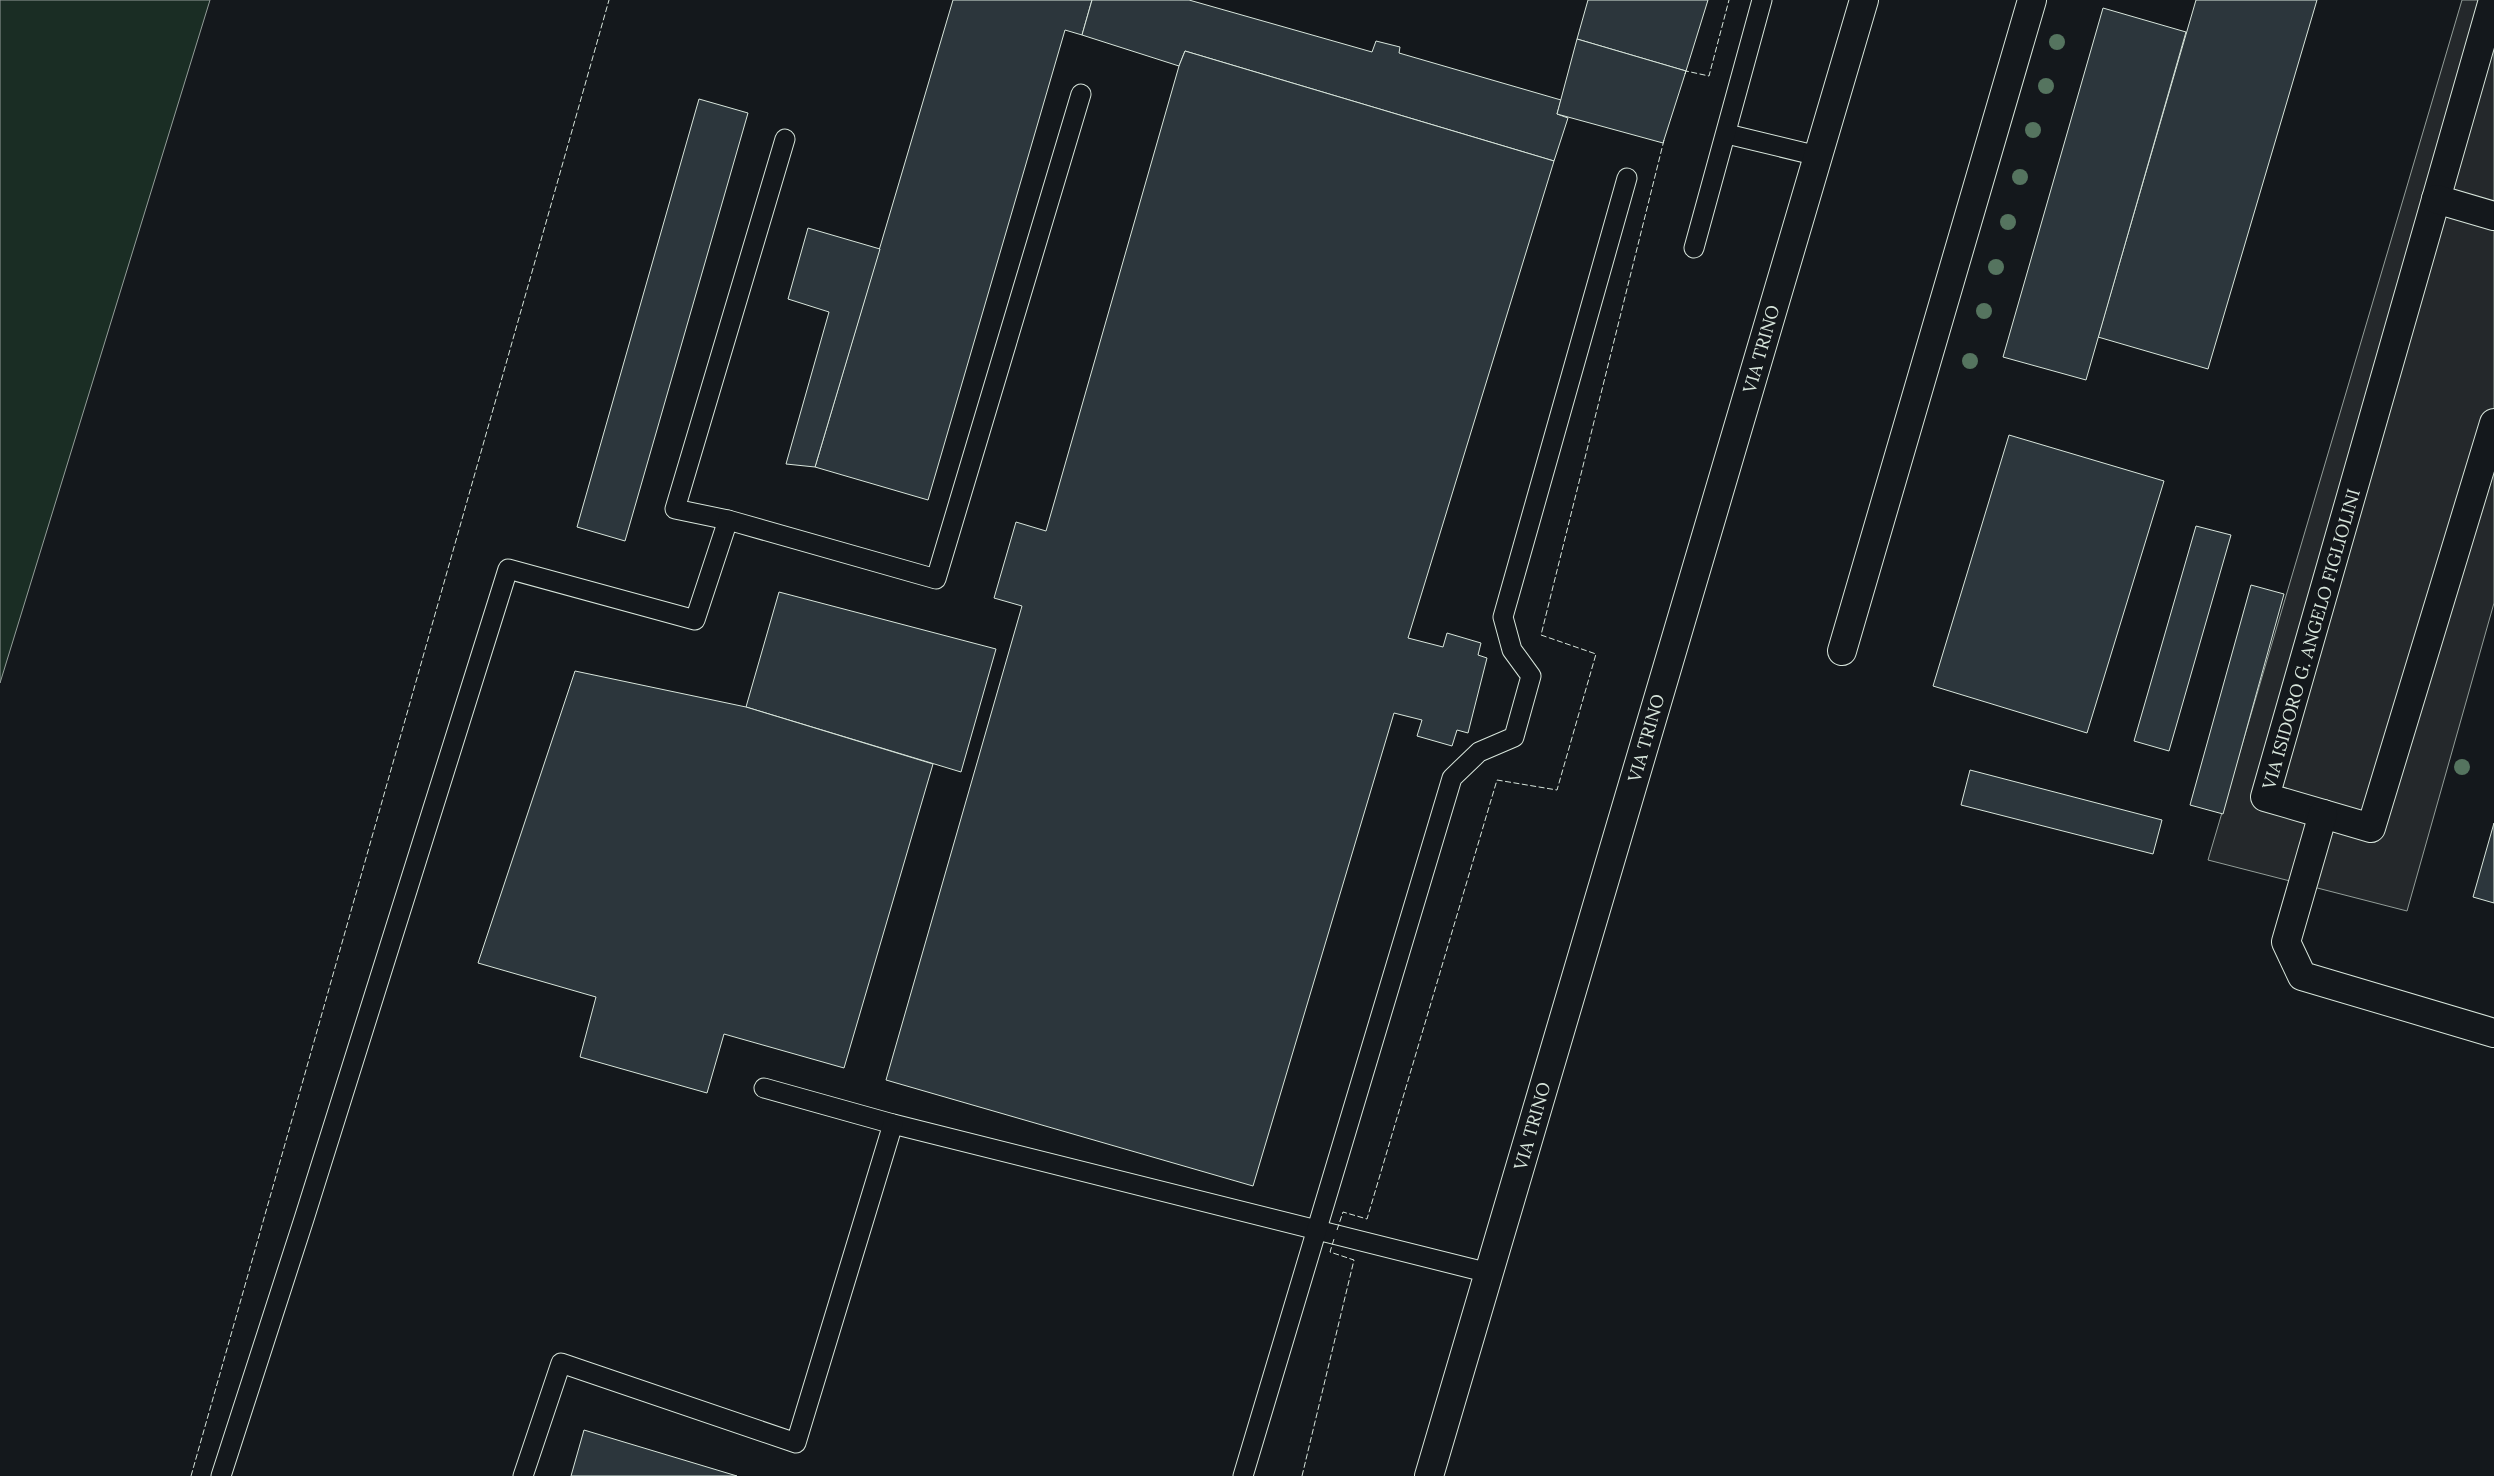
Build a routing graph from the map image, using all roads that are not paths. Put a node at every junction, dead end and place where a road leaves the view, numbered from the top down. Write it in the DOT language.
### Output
graph roads {
  1 [pos="1762,0"];
  2 [pos="1864,0"];
  3 [pos="2032,0"];
  4 [pos="2493,0"];
  5 [pos="1081,94"];
  6 [pos="1727,134"];
  7 [pos="785,139"];
  8 [pos="1818,156"];
  9 [pos="1627,178"];
  10 [pos="2436,199"];
  11 [pos="2494,216"];
  12 [pos="1694,248"];
  13 [pos="2494,423"];
  14 [pos="728,520"];
  15 [pos="1842,651"];
  16 [pos="2323,814"];
  17 [pos="2494,1033"];
  18 [pos="764,1088"];
  19 [pos="893,1124"];
  20 [pos="1316,1230"];
  21 [pos="1489,1272"];
  22 [pos="221,1476"];
  23 [pos="522,1476"];
  24 [pos="1243,1476"];
  25 [pos="1429,1476"];
  1 -- 6 [label="lane"];
  2 -- 8 [label="street, VIA TRINO"];
  3 -- 15 [label="street"];
  4 -- 10 [label="street, VIA ISIDORO G. ANGELO FIGLIOLINI"];
  5 -- 14 [label="lane"];
  6 -- 8 [label="lane"];
  6 -- 12 [label="lane"];
  7 -- 14 [label="lane"];
  8 -- 21 [label="street, VIA TRINO"];
  9 -- 20 [label="lane"];
  10 -- 11 [label="street"];
  10 -- 16 [label="street, VIA ISIDORO G. ANGELO FIGLIOLINI"];
  13 -- 16 [label="street, VIA ISIDORO G. ANGELO FIGLIOLINI"];
  14 -- 22 [label="lane"];
  16 -- 17 [label="street"];
  18 -- 19 [label="lane"];
  19 -- 20 [label="lane"];
  19 -- 23 [label="lane"];
  20 -- 21 [label="lane"];
  20 -- 24 [label="lane"];
  21 -- 25 [label="street, VIA TRINO"];
}
